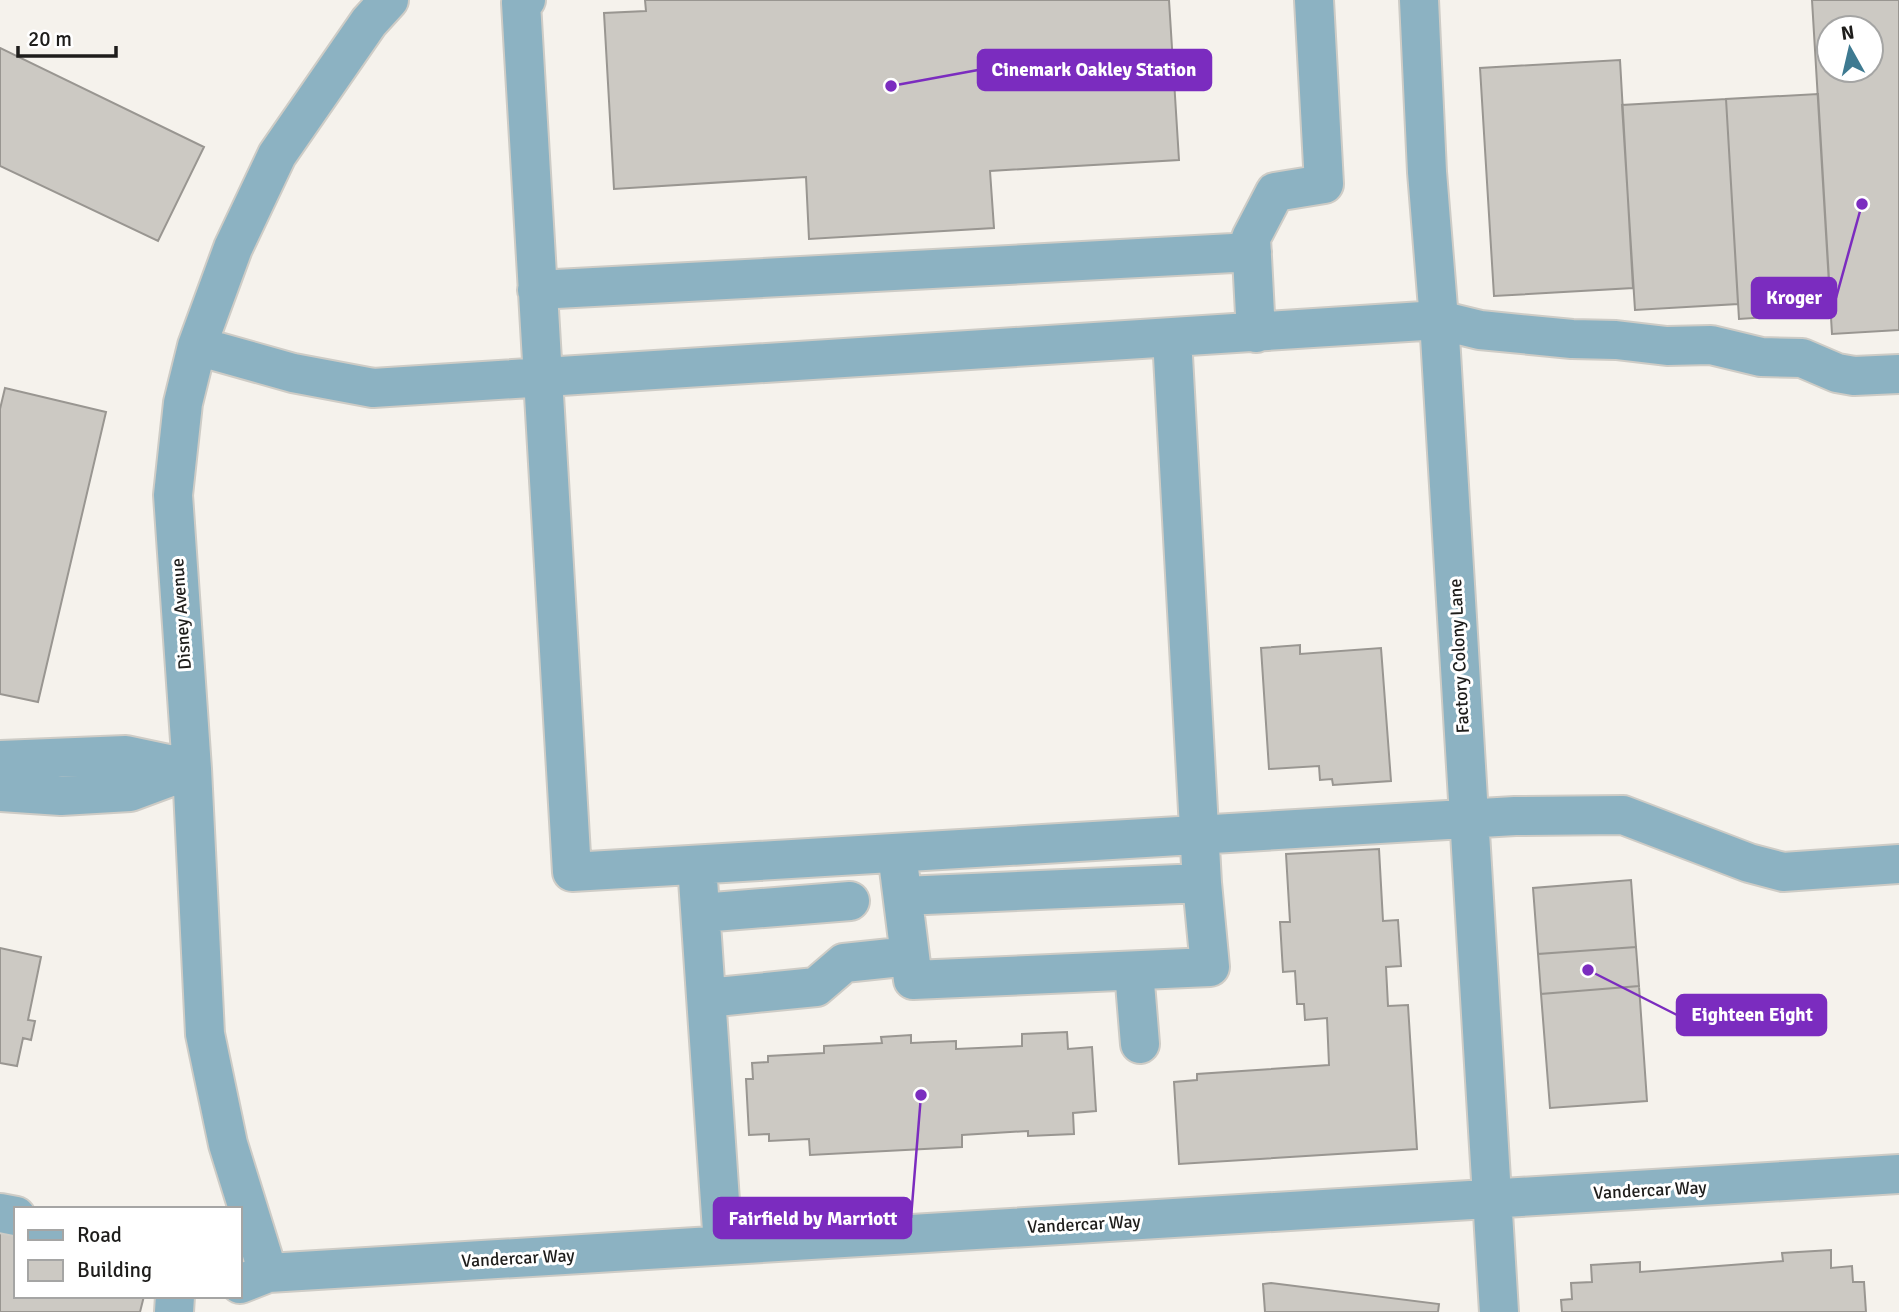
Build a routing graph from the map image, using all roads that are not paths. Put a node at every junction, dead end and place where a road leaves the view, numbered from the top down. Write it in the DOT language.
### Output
graph roads {
  1 [pos="389,0"];
  2 [pos="526,0"];
  3 [pos="1314,0"];
  4 [pos="1419,0"];
  5 [pos="1252,252"];
  6 [pos="537,290"];
  7 [pos="1439,320"];
  8 [pos="1256,333"];
  9 [pos="1172,338"];
  10 [pos="197,345"];
  11 [pos="1899,374"];
  12 [pos="542,377"];
  13 [pos="0,760"];
  14 [pos="192,769"];
  15 [pos="0,792"];
  16 [pos="1469,820"];
  17 [pos="1200,835"];
  18 [pos="897,853"];
  19 [pos="697,864"];
  20 [pos="1899,864"];
  21 [pos="1202,883"];
  22 [pos="903,896"];
  23 [pos="850,901"];
  24 [pos="701,913"];
  25 [pos="910,956"];
  26 [pos="1134,971"];
  27 [pos="707,998"];
  28 [pos="1140,1044"];
  29 [pos="1899,1174"];
  30 [pos="1492,1200"];
  31 [pos="240,1207"];
  32 [pos="242,1216"];
  33 [pos="723,1245"];
  34 [pos="254,1278"];
  35 [pos="1499,1312"];
  1 -- 10 [label="street, Disney Avenue"];
  2 -- 6 [label="street"];
  3 -- 5 [label="street"];
  4 -- 7 [label="street, Factory Colony Lane"];
  5 -- 6 [label="street"];
  5 -- 8 [label="street"];
  6 -- 12 [label="street"];
  7 -- 8 [label="street"];
  7 -- 11 [label="street"];
  7 -- 16 [label="street, Factory Colony Lane"];
  8 -- 9 [label="street"];
  9 -- 12 [label="street"];
  9 -- 17 [label="street"];
  10 -- 12 [label="street"];
  10 -- 14 [label="street, Disney Avenue"];
  12 -- 19 [label="street"];
  13 -- 14 [label="street"];
  14 -- 15 [label="street"];
  14 -- 31 [label="street, Disney Avenue"];
  16 -- 17 [label="street"];
  16 -- 20 [label="street"];
  16 -- 30 [label="street, Factory Colony Lane"];
  17 -- 18 [label="street"];
  17 -- 21 [label="street"];
  18 -- 19 [label="street"];
  18 -- 22 [label="street"];
  19 -- 24 [label="street"];
  21 -- 22 [label="street"];
  21 -- 26 [label="street"];
  22 -- 25 [label="street"];
  23 -- 24 [label="street"];
  24 -- 27 [label="street"];
  25 -- 26 [label="street"];
  25 -- 27 [label="street"];
  26 -- 28 [label="street"];
  27 -- 33 [label="street"];
  29 -- 30 [label="street, Vandercar Way"];
  30 -- 33 [label="street, Vandercar Way"];
  30 -- 35 [label="street, Factory Colony Lane"];
  32 -- 34 [label="street, Disney Avenue"];
  33 -- 34 [label="street, Vandercar Way"];
}
